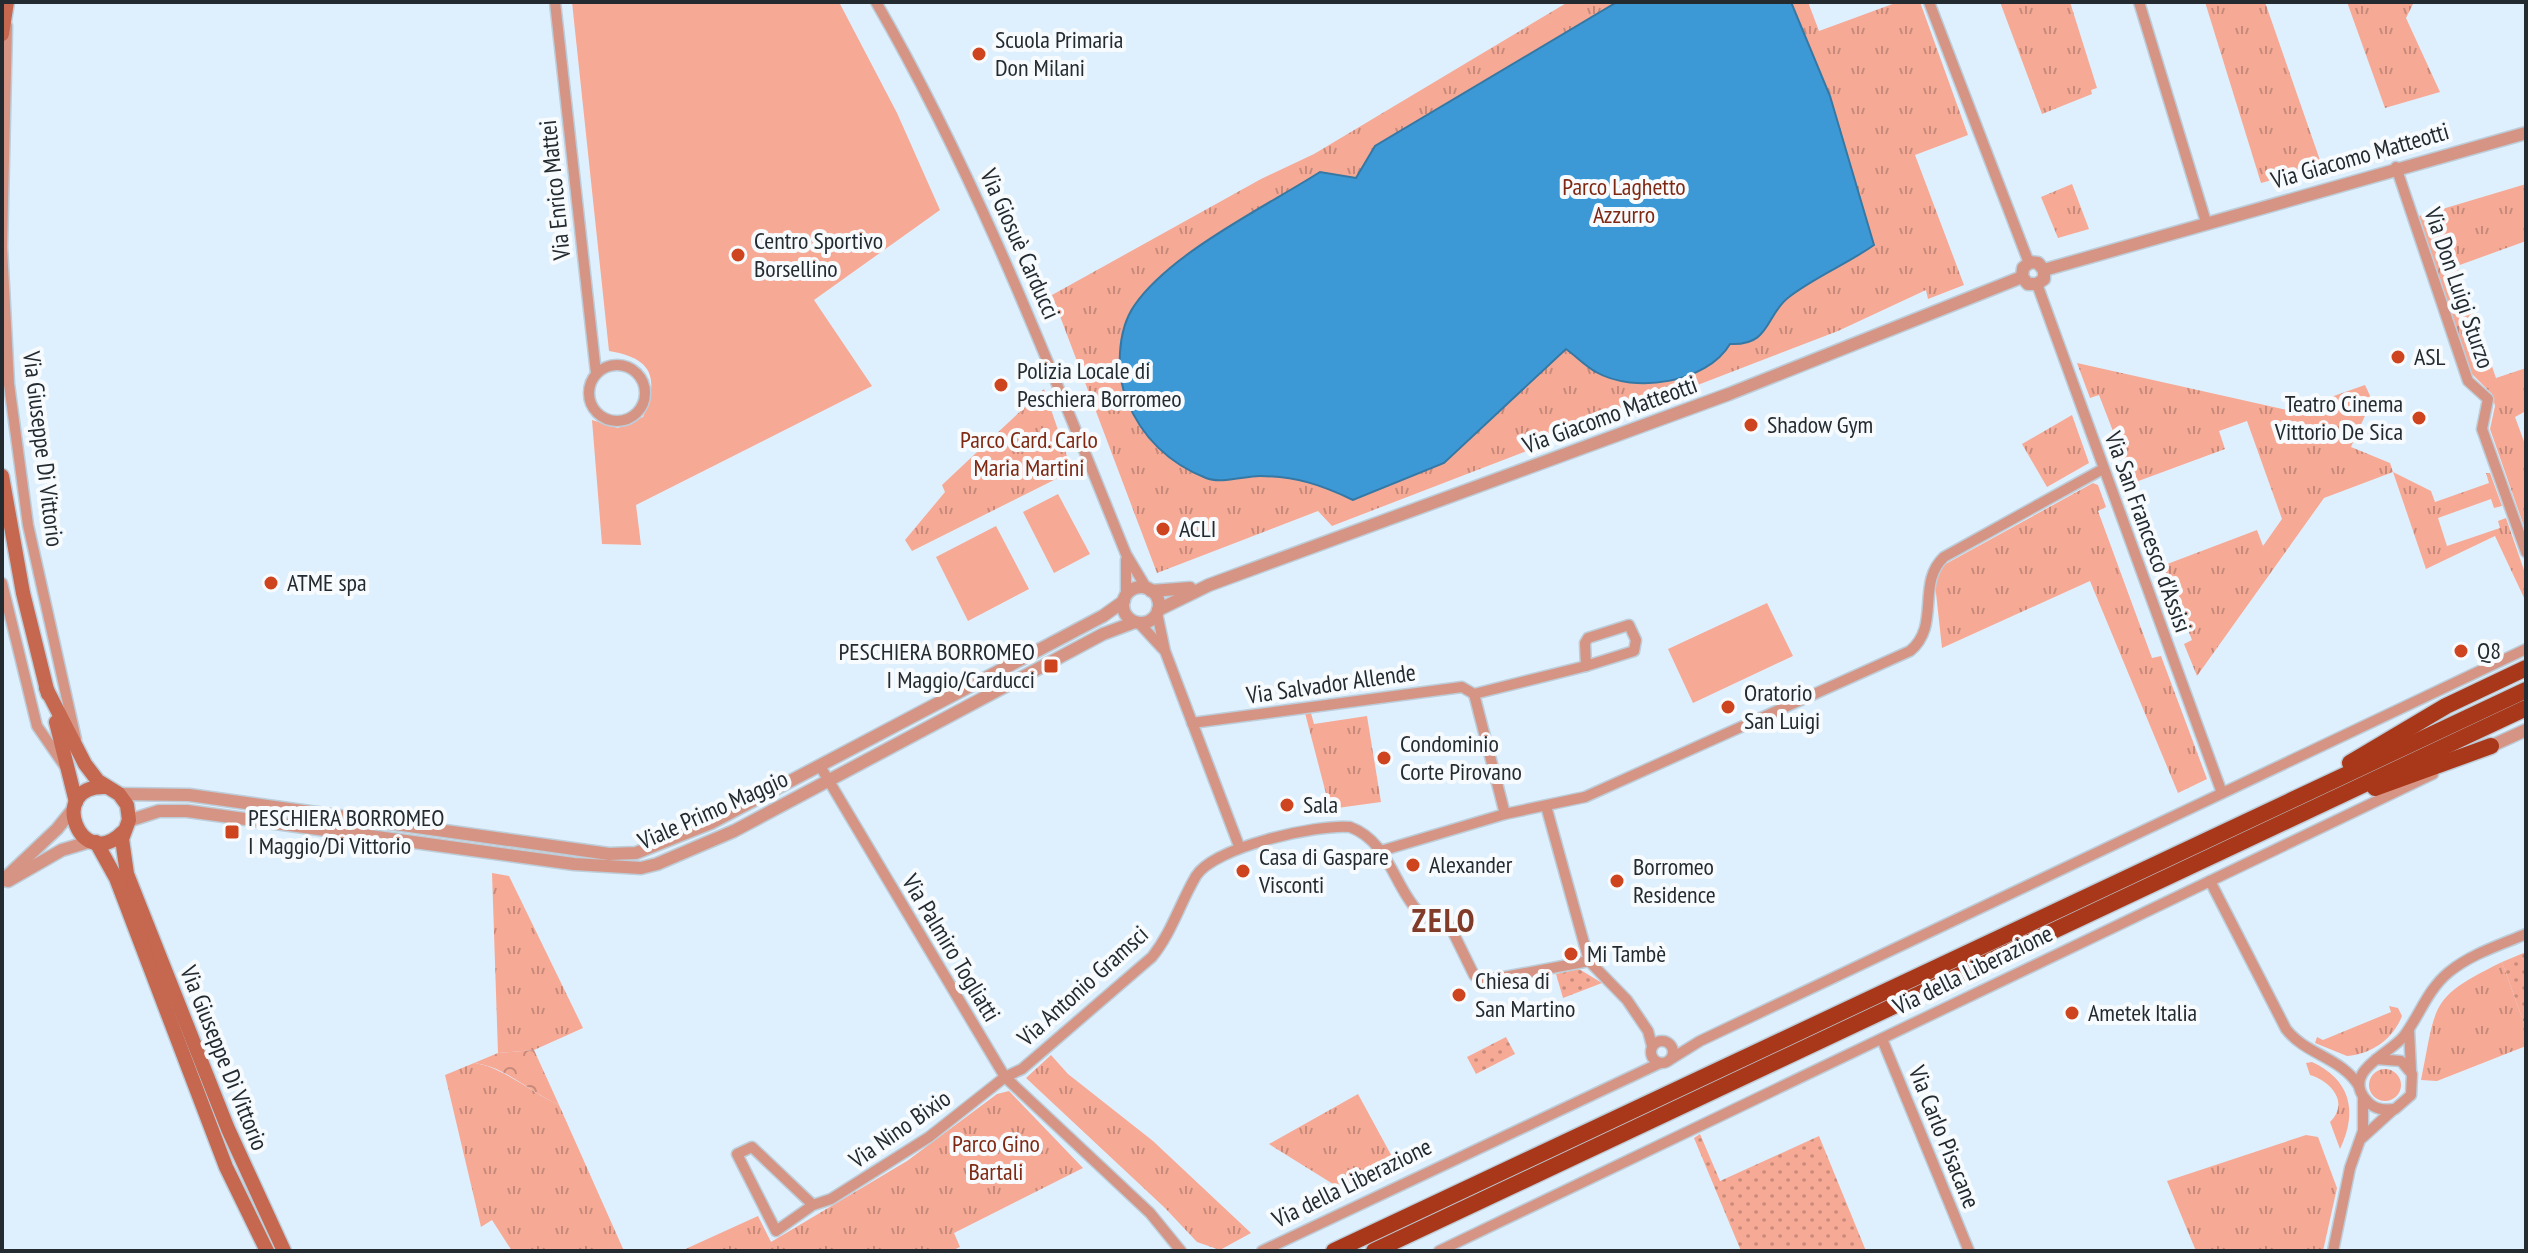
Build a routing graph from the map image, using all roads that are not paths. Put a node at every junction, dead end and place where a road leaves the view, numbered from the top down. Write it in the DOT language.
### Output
graph roads {
  1 [pos="7,2"];
  2 [pos="555,2"];
  3 [pos="876,2"];
  4 [pos="1929,2"];
  5 [pos="2139,2"];
  6 [pos="2,34"];
  7 [pos="2526,133"];
  8 [pos="2396,167"];
  9 [pos="2206,222"];
  10 [pos="2029,263"];
  11 [pos="2044,270"];
  12 [pos="2022,277"];
  13 [pos="2037,284"];
  14 [pos="596,373"];
  15 [pos="2103,469"];
  16 [pos="2,476"];
  17 [pos="2526,552"];
  18 [pos="1126,554"];
  19 [pos="2,583"];
  20 [pos="1209,585"];
  21 [pos="1149,590"];
  22 [pos="1125,598"];
  23 [pos="1157,612"];
  24 [pos="1137,623"];
  25 [pos="2526,649"];
  26 [pos="1165,651"];
  27 [pos="1586,666"];
  28 [pos="2526,668"];
  29 [pos="46,688"];
  30 [pos="2526,690"];
  31 [pos="1474,694"];
  32 [pos="2526,708"];
  33 [pos="1192,723"];
  34 [pos="2526,730"];
  35 [pos="2491,746"];
  36 [pos="78,753"];
  37 [pos="820,766"];
  38 [pos="70,772"];
  39 [pos="829,781"];
  40 [pos="2313,788"];
  41 [pos="112,790"];
  42 [pos="2222,793"];
  43 [pos="75,805"];
  44 [pos="1546,806"];
  45 [pos="1505,814"];
  46 [pos="126,827"];
  47 [pos="94,842"];
  48 [pos="1239,846"];
  49 [pos="1384,850"];
  50 [pos="2174,871"];
  51 [pos="2210,881"];
  52 [pos="2,883"];
  53 [pos="2526,934"];
  54 [pos="1589,961"];
  55 [pos="2409,1028"];
  56 [pos="1882,1039"];
  57 [pos="1700,1041"];
  58 [pos="1658,1046"];
  59 [pos="2374,1060"];
  60 [pos="1666,1061"];
  61 [pos="2338,1063"];
  62 [pos="1635,1073"];
  63 [pos="2412,1074"];
  64 [pos="1005,1077"];
  65 [pos="2362,1092"];
  66 [pos="2395,1109"];
  67 [pos="2359,1143"];
  68 [pos="813,1205"];
  69 [pos="1171,1235"];
  70 [pos="267,1251"];
  71 [pos="284,1251"];
  72 [pos="1181,1251"];
  73 [pos="1189,1251"];
  74 [pos="1262,1251"];
  75 [pos="1334,1251"];
  76 [pos="1374,1251"];
  77 [pos="1439,1251"];
  78 [pos="1969,1251"];
  79 [pos="2333,1251"];
  1 -- 6 [label="main road, Via Giuseppe Di Vittorio"];
  1 -- 36 [label="street, Via Giuseppe Di Vittorio"];
  2 -- 14 [label="street, Via Enrico Mattei"];
  3 -- 18 [label="street, Via Giosuè Carducci"];
  4 -- 10 [label="street"];
  5 -- 9 [label="street"];
  7 -- 8 [label="street, Via Giacomo Matteotti"];
  8 -- 9 [label="street, Via Giacomo Matteotti"];
  8 -- 17 [label="street, Via Don Luigi Sturzo"];
  9 -- 11 [label="street, Via Giacomo Matteotti"];
  10 -- 11 [label="street"];
  10 -- 12 [label="street"];
  11 -- 13 [label="street"];
  12 -- 13 [label="street"];
  12 -- 20 [label="street, Via Giacomo Matteotti"];
  13 -- 15 [label="street, Via San Francesco d'Assisi"];
  14 -- 14 [label="street"];
  15 -- 42 [label="street, Via San Francesco d'Assisi"];
  15 -- 44 [label="street"];
  16 -- 29 [label="main road, Via Giuseppe Di Vittorio"];
  18 -- 21 [label="street, Via Giosuè Carducci"];
  18 -- 22 [label="street, Via Giosuè Carducci"];
  19 -- 38 [label="street, Via Giuseppe Di Vittorio"];
  20 -- 21 [label="street, Via Giacomo Matteotti"];
  20 -- 23 [label="street, Via Giacomo Matteotti"];
  21 -- 22 [label="street"];
  21 -- 23 [label="street, Via Giosuè Carducci"];
  22 -- 24 [label="street, Via Giosuè Carducci"];
  22 -- 37 [label="street, Viale Primo Maggio"];
  23 -- 24 [label="street"];
  23 -- 26 [label="street, Via Giosuè Carducci"];
  24 -- 26 [label="street, Via Giosuè Carducci"];
  24 -- 39 [label="street, Viale Primo Maggio"];
  25 -- 42 [label="street, Via della Liberazione"];
  26 -- 33 [label="street, Via Giosuè Carducci"];
  27 -- 27 [label="street, Via Salvador Allende"];
  27 -- 31 [label="street, Via Salvador Allende"];
  28 -- 40 [label="highway"];
  29 -- 36 [label="main road, Via Giuseppe Di Vittorio"];
  29 -- 38 [label="main road, Via Giuseppe Di Vittorio"];
  30 -- 40 [label="highway"];
  31 -- 33 [label="street, Via Salvador Allende"];
  31 -- 45 [label="street"];
  32 -- 50 [label="highway"];
  33 -- 48 [label="street, Via Giosuè Carducci"];
  34 -- 35 [label="street, Via della Liberazione"];
  35 -- 50 [label="highway"];
  35 -- 51 [label="street, Via della Liberazione"];
  36 -- 41 [label="main road, Via Giuseppe Di Vittorio"];
  37 -- 39 [label="street, Via Palmiro Togliatti"];
  37 -- 41 [label="street, Viale Primo Maggio"];
  38 -- 43 [label="main road, Via Giuseppe Di Vittorio"];
  39 -- 46 [label="street, Viale Primo Maggio"];
  39 -- 64 [label="street, Via Palmiro Togliatti"];
  40 -- 75 [label="highway"];
  41 -- 43 [label="main road"];
  41 -- 46 [label="main road, Via Giuseppe Di Vittorio"];
  42 -- 57 [label="street, Via della Liberazione"];
  43 -- 47 [label="main road, Via Giuseppe Di Vittorio"];
  43 -- 52 [label="street"];
  44 -- 45 [label="street"];
  44 -- 54 [label="street"];
  45 -- 49 [label="street"];
  46 -- 47 [label="main road"];
  46 -- 71 [label="main road, Via Giuseppe Di Vittorio"];
  47 -- 52 [label="street"];
  47 -- 70 [label="main road, Via Giuseppe Di Vittorio"];
  48 -- 49 [label="street, Via Antonio Gramsci"];
  48 -- 64 [label="street, Via Antonio Gramsci"];
  49 -- 54 [label="street, Via Antonio Gramsci"];
  50 -- 76 [label="highway"];
  51 -- 56 [label="street, Via della Liberazione"];
  51 -- 61 [label="street"];
  53 -- 55 [label="street"];
  54 -- 58 [label="street"];
  55 -- 59 [label="street"];
  55 -- 63 [label="street"];
  56 -- 77 [label="street, Via della Liberazione"];
  56 -- 78 [label="street, Via Carlo Pisacane"];
  57 -- 58 [label="street, Via della Liberazione"];
  57 -- 60 [label="street, Via della Liberazione"];
  58 -- 60 [label="street"];
  58 -- 60 [label="street"];
  58 -- 62 [label="street, Via della Liberazione"];
  59 -- 61 [label="street"];
  59 -- 63 [label="street"];
  59 -- 65 [label="street"];
  60 -- 62 [label="street, Via della Liberazione"];
  61 -- 65 [label="street"];
  62 -- 74 [label="street, Via della Liberazione"];
  63 -- 66 [label="street"];
  64 -- 68 [label="street, Via Nino Bixio"];
  64 -- 69 [label="street, Via Palmiro Togliatti"];
  65 -- 66 [label="street"];
  65 -- 67 [label="street"];
  66 -- 67 [label="street"];
  67 -- 79 [label="street"];
  68 -- 68 [label="street, Via Nino Bixio"];
  69 -- 72 [label="street, Via Palmiro Togliatti"];
  69 -- 73 [label="street, Via Palmiro Togliatti"];
}
